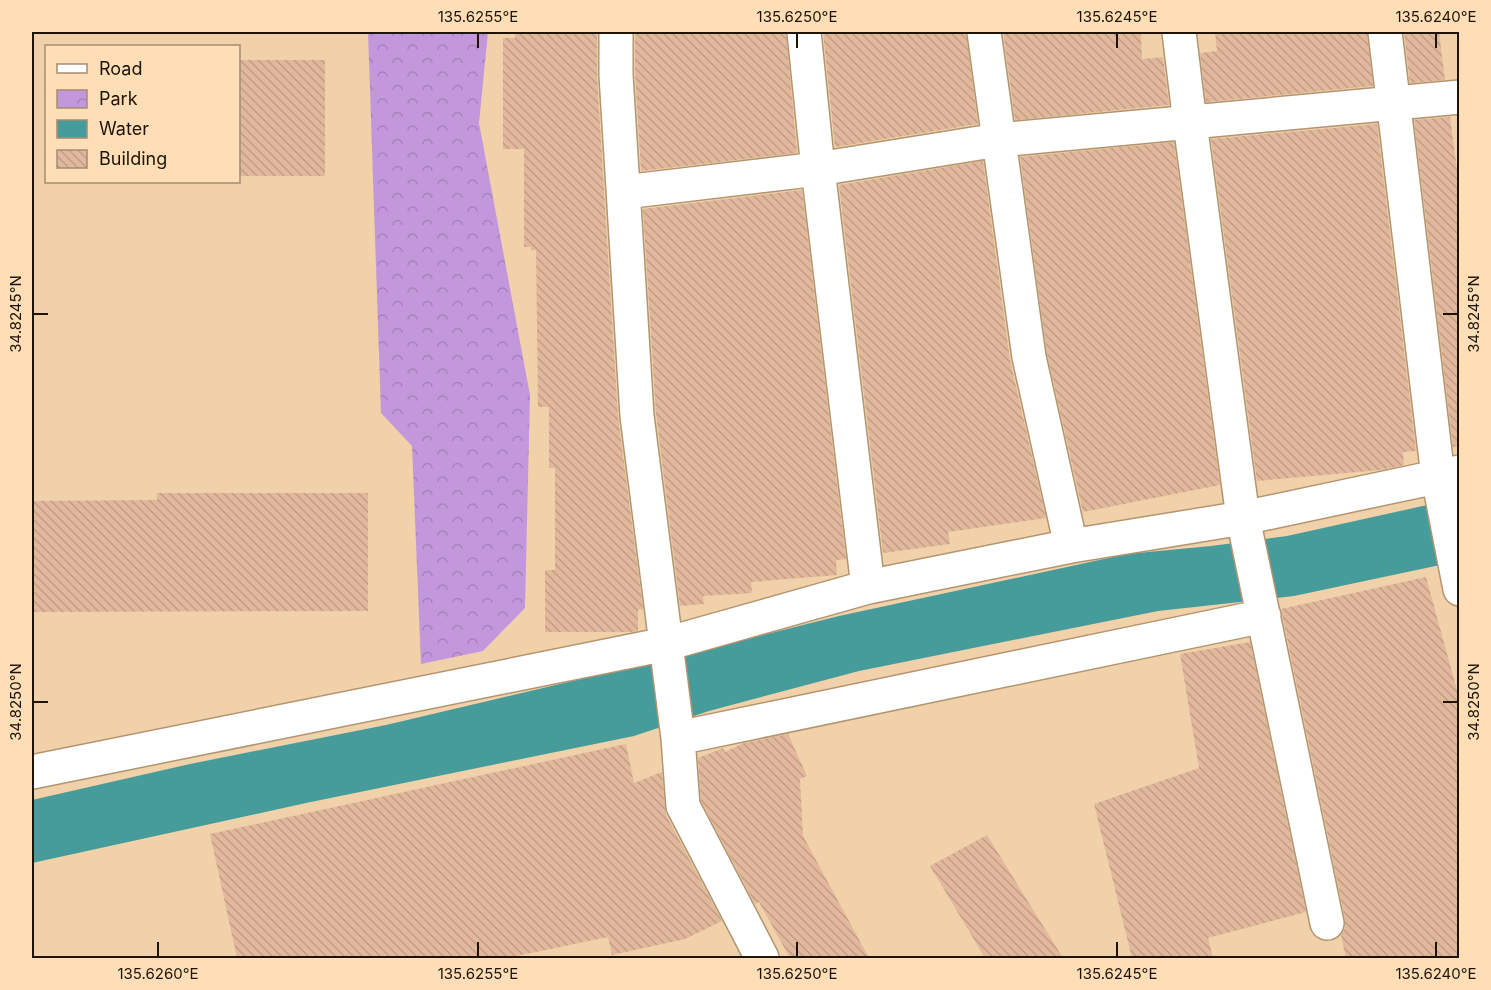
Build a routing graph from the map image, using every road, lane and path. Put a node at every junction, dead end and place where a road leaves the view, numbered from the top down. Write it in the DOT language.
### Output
graph roads {
  1 [pos="616,32"];
  2 [pos="804,32"];
  3 [pos="984,32"];
  4 [pos="1179,32"];
  5 [pos="1385,32"];
  6 [pos="1460,96"];
  7 [pos="1393,102"];
  8 [pos="1190,123"];
  9 [pos="998,140"];
  10 [pos="818,169"];
  11 [pos="624,192"];
  12 [pos="1449,475"];
  13 [pos="1244,518"];
  14 [pos="1071,546"];
  15 [pos="1458,580"];
  16 [pos="868,587"];
  17 [pos="1264,616"];
  18 [pos="666,644"];
  19 [pos="678,738"];
  20 [pos="32,772"];
  21 [pos="1327,923"];
  22 [pos="762,958"];
  1 -- 11 [label="street"];
  2 -- 10 [label="street"];
  3 -- 9 [label="street"];
  4 -- 8 [label="street"];
  5 -- 7 [label="street"];
  6 -- 7 [label="street"];
  7 -- 8 [label="street"];
  7 -- 12 [label="street"];
  8 -- 9 [label="street"];
  8 -- 13 [label="street"];
  9 -- 10 [label="street"];
  9 -- 14 [label="street"];
  10 -- 11 [label="street"];
  10 -- 16 [label="street"];
  11 -- 18 [label="street"];
  12 -- 13 [label="street"];
  12 -- 15 [label="street"];
  13 -- 14 [label="street"];
  13 -- 17 [label="street"];
  14 -- 16 [label="street"];
  16 -- 18 [label="street"];
  17 -- 19 [label="street"];
  17 -- 21 [label="street"];
  18 -- 19 [label="street"];
  18 -- 20 [label="street"];
  19 -- 22 [label="street"];
}
